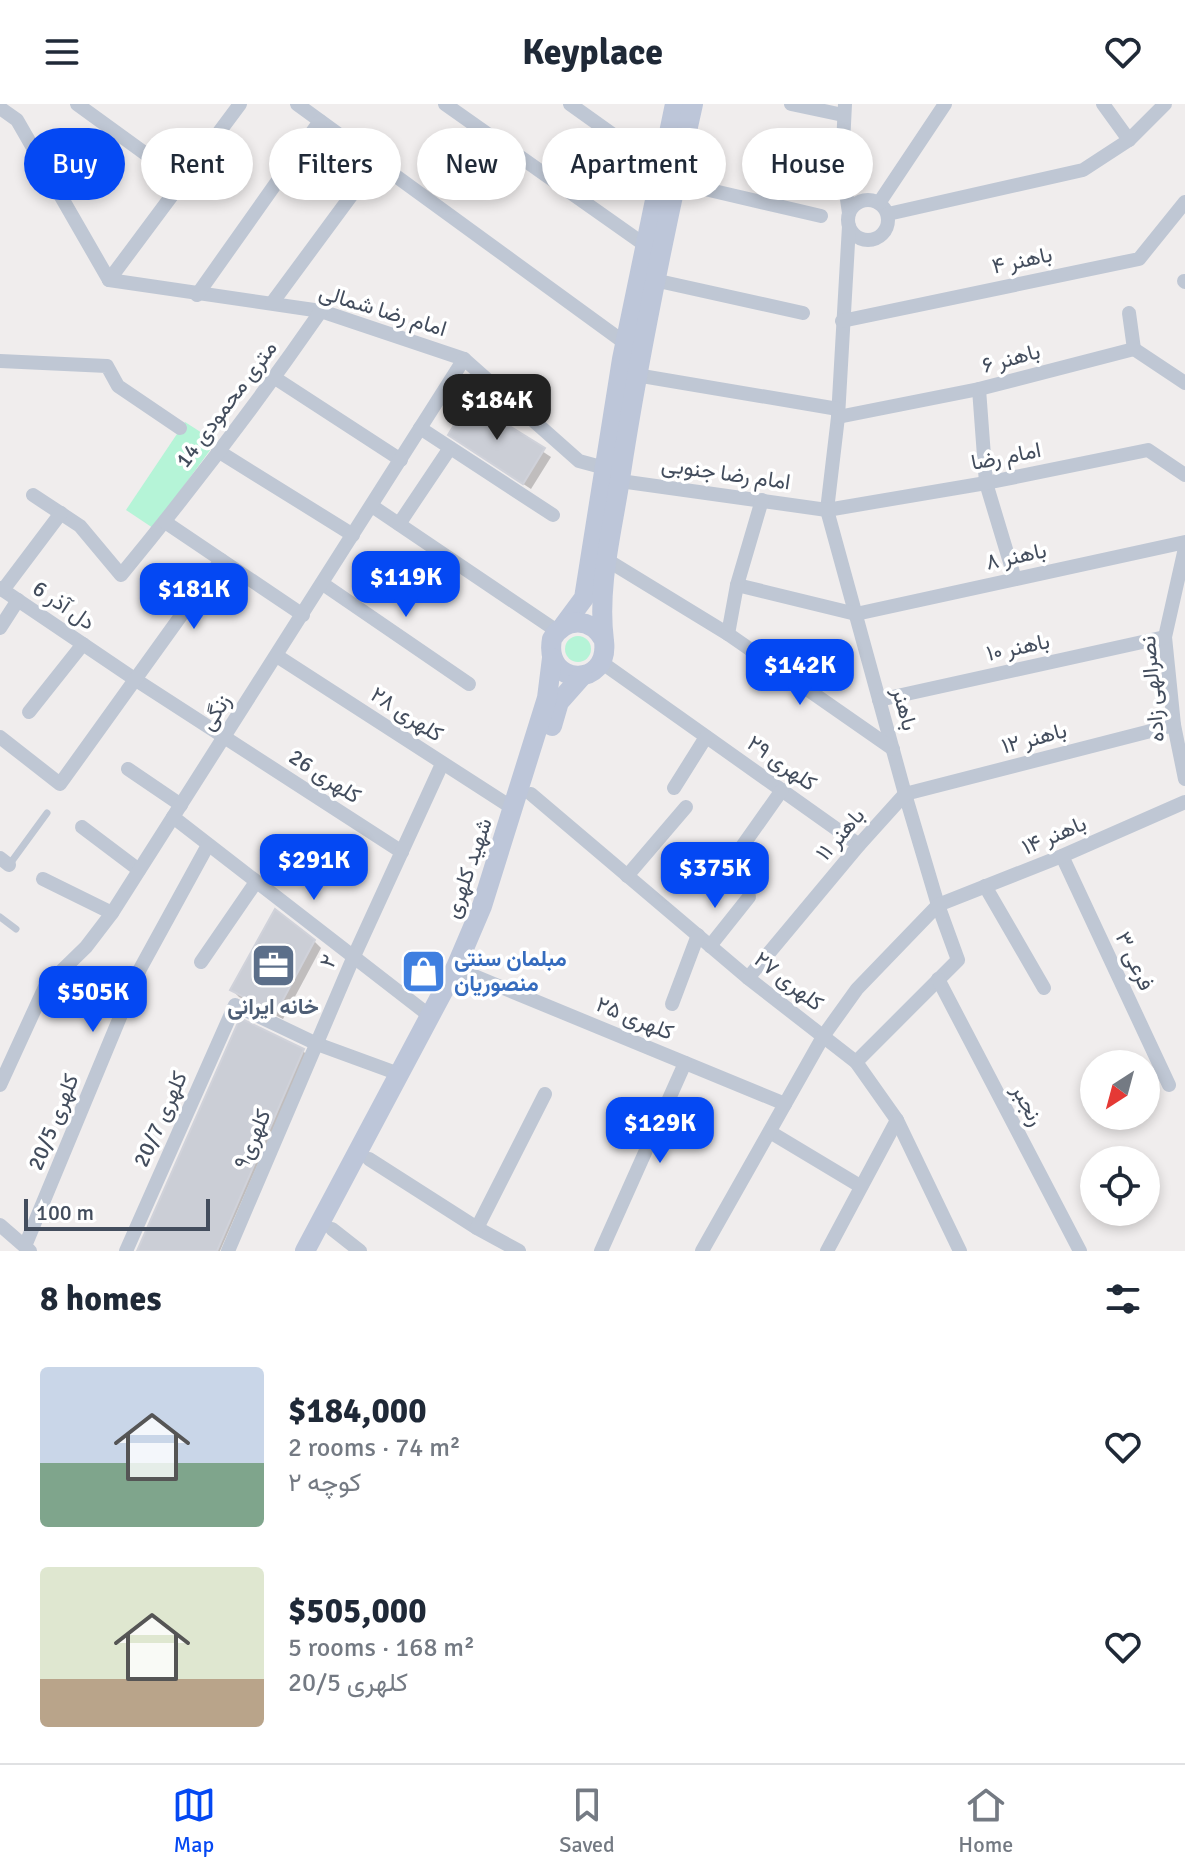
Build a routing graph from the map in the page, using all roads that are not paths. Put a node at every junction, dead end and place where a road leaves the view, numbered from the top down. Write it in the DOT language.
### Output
graph roads {
  1 [pos="77,104"];
  2 [pos="240,104"];
  3 [pos="297,104"];
  4 [pos="445,104"];
  5 [pos="570,104"];
  6 [pos="675,104"];
  7 [pos="693,104"];
  8 [pos="791,104"];
  9 [pos="945,104"];
  10 [pos="1103,104"];
  11 [pos="1165,104"];
  12 [pos="0,108"];
  13 [pos="844,110"];
  14 [pos="320,121"];
  15 [pos="222,128"];
  16 [pos="330,128"];
  17 [pos="603,128"];
  18 [pos="673,128"];
  19 [pos="685,128"];
  20 [pos="1129,140"];
  21 [pos="141,150"];
  22 [pos="401,180"];
  23 [pos="726,191"];
  24 [pos="169,200"];
  25 [pos="348,200"];
  26 [pos="660,200"];
  27 [pos="665,200"];
  28 [pos="1185,202"];
  29 [pos="883,208"];
  30 [pos="821,216"];
  31 [pos="849,220"];
  32 [pos="645,245"];
  33 [pos="109,280"];
  34 [pos="654,280"];
  35 [pos="197,295"];
  36 [pos="272,303"];
  37 [pos="321,311"];
  38 [pos="803,313"];
  39 [pos="1129,313"];
  40 [pos="842,321"];
  41 [pos="625,343"];
  42 [pos="1134,349"];
  43 [pos="464,359"];
  44 [pos="0,361"];
  45 [pos="636,375"];
  46 [pos="275,378"];
  47 [pos="1185,383"];
  48 [pos="979,389"];
  49 [pos="838,413"];
  50 [pos="180,428"];
  51 [pos="420,428"];
  52 [pos="450,448"];
  53 [pos="218,451"];
  54 [pos="401,460"];
  55 [pos="612,475"];
  56 [pos="1185,475"];
  57 [pos="986,483"];
  58 [pos="33,495"];
  59 [pos="762,500"];
  60 [pos="372,506"];
  61 [pos="827,510"];
  62 [pos="61,513"];
  63 [pos="553,515"];
  64 [pos="165,522"];
  65 [pos="399,524"];
  66 [pos="353,535"];
  67 [pos="1185,545"];
  68 [pos="221,560"];
  69 [pos="607,560"];
  70 [pos="1015,579"];
  71 [pos="323,584"];
  72 [pos="737,585"];
  73 [pos="2,589"];
  74 [pos="18,600"];
  75 [pos="856,614"];
  76 [pos="303,615"];
  77 [pos="0,628"];
  78 [pos="561,628"];
  79 [pos="728,634"];
  80 [pos="1165,637"];
  81 [pos="604,640"];
  82 [pos="83,644"];
  83 [pos="277,656"];
  84 [pos="552,658"];
  85 [pos="601,662"];
  86 [pos="582,676"];
  87 [pos="136,680"];
  88 [pos="469,684"];
  89 [pos="879,700"];
  90 [pos="29,712"];
  91 [pos="1174,725"];
  92 [pos="0,737"];
  93 [pos="225,737"];
  94 [pos="706,737"];
  95 [pos="893,749"];
  96 [pos="442,764"];
  97 [pos="128,769"];
  98 [pos="1185,779"];
  99 [pos="674,788"];
  100 [pos="782,790"];
  101 [pos="531,794"];
  102 [pos="905,794"];
  103 [pos="1185,802"];
  104 [pos="686,807"];
  105 [pos="514,809"];
  106 [pos="177,811"];
  107 [pos="47,813"];
  108 [pos="82,827"];
  109 [pos="208,845"];
  110 [pos="859,845"];
  111 [pos="741,848"];
  112 [pos="402,852"];
  113 [pos="1062,856"];
  114 [pos="2,860"];
  115 [pos="139,870"];
  116 [pos="627,876"];
  117 [pos="43,879"];
  118 [pos="256,882"];
  119 [pos="985,886"];
  120 [pos="749,897"];
  121 [pos="938,905"];
  122 [pos="112,913"];
  123 [pos="0,917"];
  124 [pos="16,929"];
  125 [pos="698,935"];
  126 [pos="710,946"];
  127 [pos="354,956"];
  128 [pos="201,962"];
  129 [pos="467,973"];
  130 [pos="748,978"];
  131 [pos="938,979"];
  132 [pos="1044,988"];
  133 [pos="672,1004"];
  134 [pos="430,1016"];
  135 [pos="824,1035"];
  136 [pos="317,1044"];
  137 [pos="856,1062"];
  138 [pos="685,1063"];
  139 [pos="399,1074"];
  140 [pos="0,1085"];
  141 [pos="1169,1085"];
  142 [pos="545,1094"];
  143 [pos="785,1104"];
  144 [pos="897,1120"];
  145 [pos="770,1132"];
  146 [pos="369,1159"];
  147 [pos="860,1186"];
  148 [pos="0,1225"];
  149 [pos="477,1228"];
  150 [pos="332,1229"];
  151 [pos="28,1248"];
  152 [pos="126,1251"];
  153 [pos="228,1251"];
  154 [pos="305,1251"];
  155 [pos="320,1251"];
  156 [pos="360,1251"];
  157 [pos="519,1251"];
  158 [pos="601,1251"];
  159 [pos="702,1251"];
  160 [pos="828,1251"];
  161 [pos="960,1251"];
  162 [pos="1080,1251"];
  1 -- 21 [label="street"];
  2 -- 15 [label="street"];
  3 -- 14 [label="street"];
  4 -- 32 [label="street"];
  5 -- 17 [label="street"];
  6 -- 18 [label="main road"];
  7 -- 19 [label="main road"];
  8 -- 13 [label="street"];
  9 -- 29 [label="street"];
  10 -- 20 [label="street"];
  11 -- 20 [label="street"];
  12 -- 33 [label="street"];
  13 -- 31 [label="street, باهنر"];
  14 -- 16 [label="street"];
  14 -- 35 [label="street"];
  20 -- 29 [label="street"];
  22 -- 41 [label="street"];
  23 -- 30 [label="street"];
  24 -- 33 [label="street"];
  25 -- 36 [label="street"];
  26 -- 32 [label="main road"];
  27 -- 34 [label="main road"];
  28 -- 40 [label="street, باهنر ۴"];
  29 -- 31 [label="street"];
  29 -- 31 [label="street"];
  31 -- 40 [label="street, باهنر"];
  32 -- 41 [label="main road"];
  33 -- 35 [label="street, امام رضا شمالی"];
  34 -- 38 [label="street"];
  34 -- 45 [label="main road"];
  35 -- 36 [label="street, امام رضا شمالی"];
  36 -- 37 [label="street, امام رضا شمالی"];
  37 -- 43 [label="street, امام رضا شمالی"];
  37 -- 46 [label="street, 14 متری محمودی"];
  39 -- 42 [label="street"];
  40 -- 49 [label="street, باهنر"];
  41 -- 55 [label="main road"];
  42 -- 47 [label="street"];
  42 -- 48 [label="street, باهنر ۶"];
  43 -- 51 [label="street, زنگی"];
  43 -- 55 [label="street, امام رضا شمالی"];
  44 -- 50 [label="street"];
  45 -- 49 [label="street"];
  45 -- 55 [label="main road"];
  46 -- 53 [label="street, 14 متری محمودی"];
  46 -- 54 [label="street"];
  48 -- 49 [label="street, باهنر ۶"];
  48 -- 57 [label="street"];
  49 -- 61 [label="street, باهنر"];
  51 -- 52 [label="street"];
  51 -- 54 [label="street, زنگی"];
  52 -- 63 [label="street"];
  52 -- 65 [label="street"];
  53 -- 64 [label="street, 14 متری محمودی"];
  53 -- 66 [label="street"];
  54 -- 60 [label="street, زنگی"];
  55 -- 59 [label="street, امام رضا جنوبی"];
  55 -- 69 [label="main road"];
  55 -- 78 [label="main road"];
  56 -- 57 [label="street, امام رضا"];
  57 -- 61 [label="street, امام رضا"];
  57 -- 70 [label="street"];
  58 -- 62 [label="street"];
  59 -- 61 [label="street, امام رضا جنوبی"];
  59 -- 72 [label="street"];
  60 -- 65 [label="street"];
  60 -- 66 [label="street, زنگی"];
  61 -- 75 [label="street, باهنر"];
  62 -- 64 [label="street, 14 متری محمودی"];
  62 -- 73 [label="street"];
  64 -- 68 [label="street"];
  65 -- 78 [label="street"];
  66 -- 71 [label="street, زنگی"];
  67 -- 70 [label="street, باهنر ۸"];
  67 -- 80 [label="street, نصرالهی زاده"];
  68 -- 76 [label="street"];
  68 -- 87 [label="street"];
  69 -- 79 [label="street"];
  69 -- 81 [label="main road"];
  70 -- 75 [label="street, باهنر ۸"];
  71 -- 76 [label="street, زنگی"];
  71 -- 88 [label="street"];
  72 -- 75 [label="street"];
  72 -- 79 [label="street"];
  73 -- 74 [label="street, دل آذر 6"];
  74 -- 77 [label="street"];
  74 -- 82 [label="street, دل آذر 6"];
  75 -- 89 [label="street, باهنر"];
  76 -- 83 [label="street, زنگی"];
  78 -- 81 [label="main road"];
  78 -- 84 [label="main road"];
  79 -- 95 [label="street"];
  80 -- 89 [label="street, باهنر ۱۰"];
  80 -- 91 [label="street, نصرالهی زاده"];
  81 -- 85 [label="main road"];
  82 -- 87 [label="street, دل آذر 6"];
  82 -- 90 [label="street"];
  83 -- 93 [label="street, زنگی"];
  83 -- 96 [label="street, کلهری ۲۸"];
  84 -- 86 [label="main road"];
  84 -- 105 [label="main road, شهید کلهری"];
  85 -- 86 [label="main road"];
  85 -- 94 [label="street, کلهری ۲۹"];
  86 -- 101 [label="main road, شهید کلهری"];
  87 -- 92 [label="street"];
  87 -- 93 [label="street, دل آذر 6"];
  89 -- 95 [label="street, باهنر"];
  91 -- 98 [label="street, نصرالهی زاده"];
  91 -- 102 [label="street, باهنر ۱۲"];
  93 -- 106 [label="street, زنگی"];
  93 -- 112 [label="street, کلهری 26"];
  94 -- 99 [label="street"];
  94 -- 100 [label="street, کلهری ۲۹"];
  95 -- 102 [label="street, باهنر"];
  96 -- 105 [label="street, کلهری ۲۸"];
  96 -- 112 [label="street, ۲"];
  97 -- 106 [label="street"];
  100 -- 110 [label="street, کلهری ۲۹"];
  100 -- 111 [label="street"];
  101 -- 116 [label="street, کلهری ۲۷"];
  101 -- 129 [label="main road, شهید کلهری"];
  102 -- 110 [label="street, باهنر ۱۱"];
  102 -- 121 [label="street, باهنر"];
  103 -- 113 [label="street, باهنر ۱۴"];
  104 -- 116 [label="street"];
  105 -- 134 [label="main road, شهید کلهری"];
  106 -- 109 [label="street"];
  106 -- 115 [label="street, زنگی"];
  107 -- 114 [label="lane"];
  108 -- 115 [label="street"];
  109 -- 118 [label="street"];
  109 -- 151 [label="street, کلهری 20/5"];
  110 -- 130 [label="street, باهنر ۱۱"];
  112 -- 127 [label="street, ۲"];
  113 -- 119 [label="street, باهنر ۱۴"];
  113 -- 141 [label="street, فرعی ۳"];
  115 -- 122 [label="street, زنگی"];
  116 -- 125 [label="street, کلهری ۲۷"];
  117 -- 122 [label="street"];
  118 -- 127 [label="street"];
  118 -- 128 [label="street"];
  119 -- 121 [label="street, باهنر ۱۴"];
  119 -- 132 [label="street"];
  120 -- 126 [label="street"];
  121 -- 131 [label="street, باهنر"];
  121 -- 135 [label="street"];
  122 -- 140 [label="street, زنگی"];
  123 -- 124 [label="lane"];
  125 -- 126 [label="street, کلهری ۲۷"];
  125 -- 133 [label="street"];
  126 -- 130 [label="street, کلهری ۲۷"];
  127 -- 134 [label="street"];
  127 -- 136 [label="street, ۲"];
  129 -- 138 [label="street, کلهری ۲۵"];
  129 -- 146 [label="main road, شهید کلهری"];
  130 -- 135 [label="street, کلهری ۲۷"];
  131 -- 137 [label="street, باهنر"];
  131 -- 162 [label="street, رنجبر"];
  134 -- 139 [label="main road, شهید کلهری"];
  135 -- 137 [label="street, کلهری ۲۷"];
  135 -- 143 [label="street"];
  136 -- 139 [label="street"];
  136 -- 152 [label="street, کلهری 20/7"];
  136 -- 153 [label="street, کلهری۹"];
  137 -- 144 [label="street, کلهری ۲۷"];
  138 -- 143 [label="street, کلهری ۲۵"];
  138 -- 158 [label="street"];
  139 -- 154 [label="main road, شهید کلهری"];
  142 -- 149 [label="street"];
  143 -- 145 [label="street"];
  144 -- 147 [label="street"];
  144 -- 161 [label="street, کلهری ۲۷"];
  145 -- 147 [label="street"];
  145 -- 159 [label="street"];
  146 -- 149 [label="street"];
  146 -- 150 [label="main road, شهید کلهری"];
  147 -- 160 [label="street"];
  148 -- 151 [label="street"];
  149 -- 157 [label="street"];
  150 -- 155 [label="main road, شهید کلهری"];
  150 -- 156 [label="street"];
}
